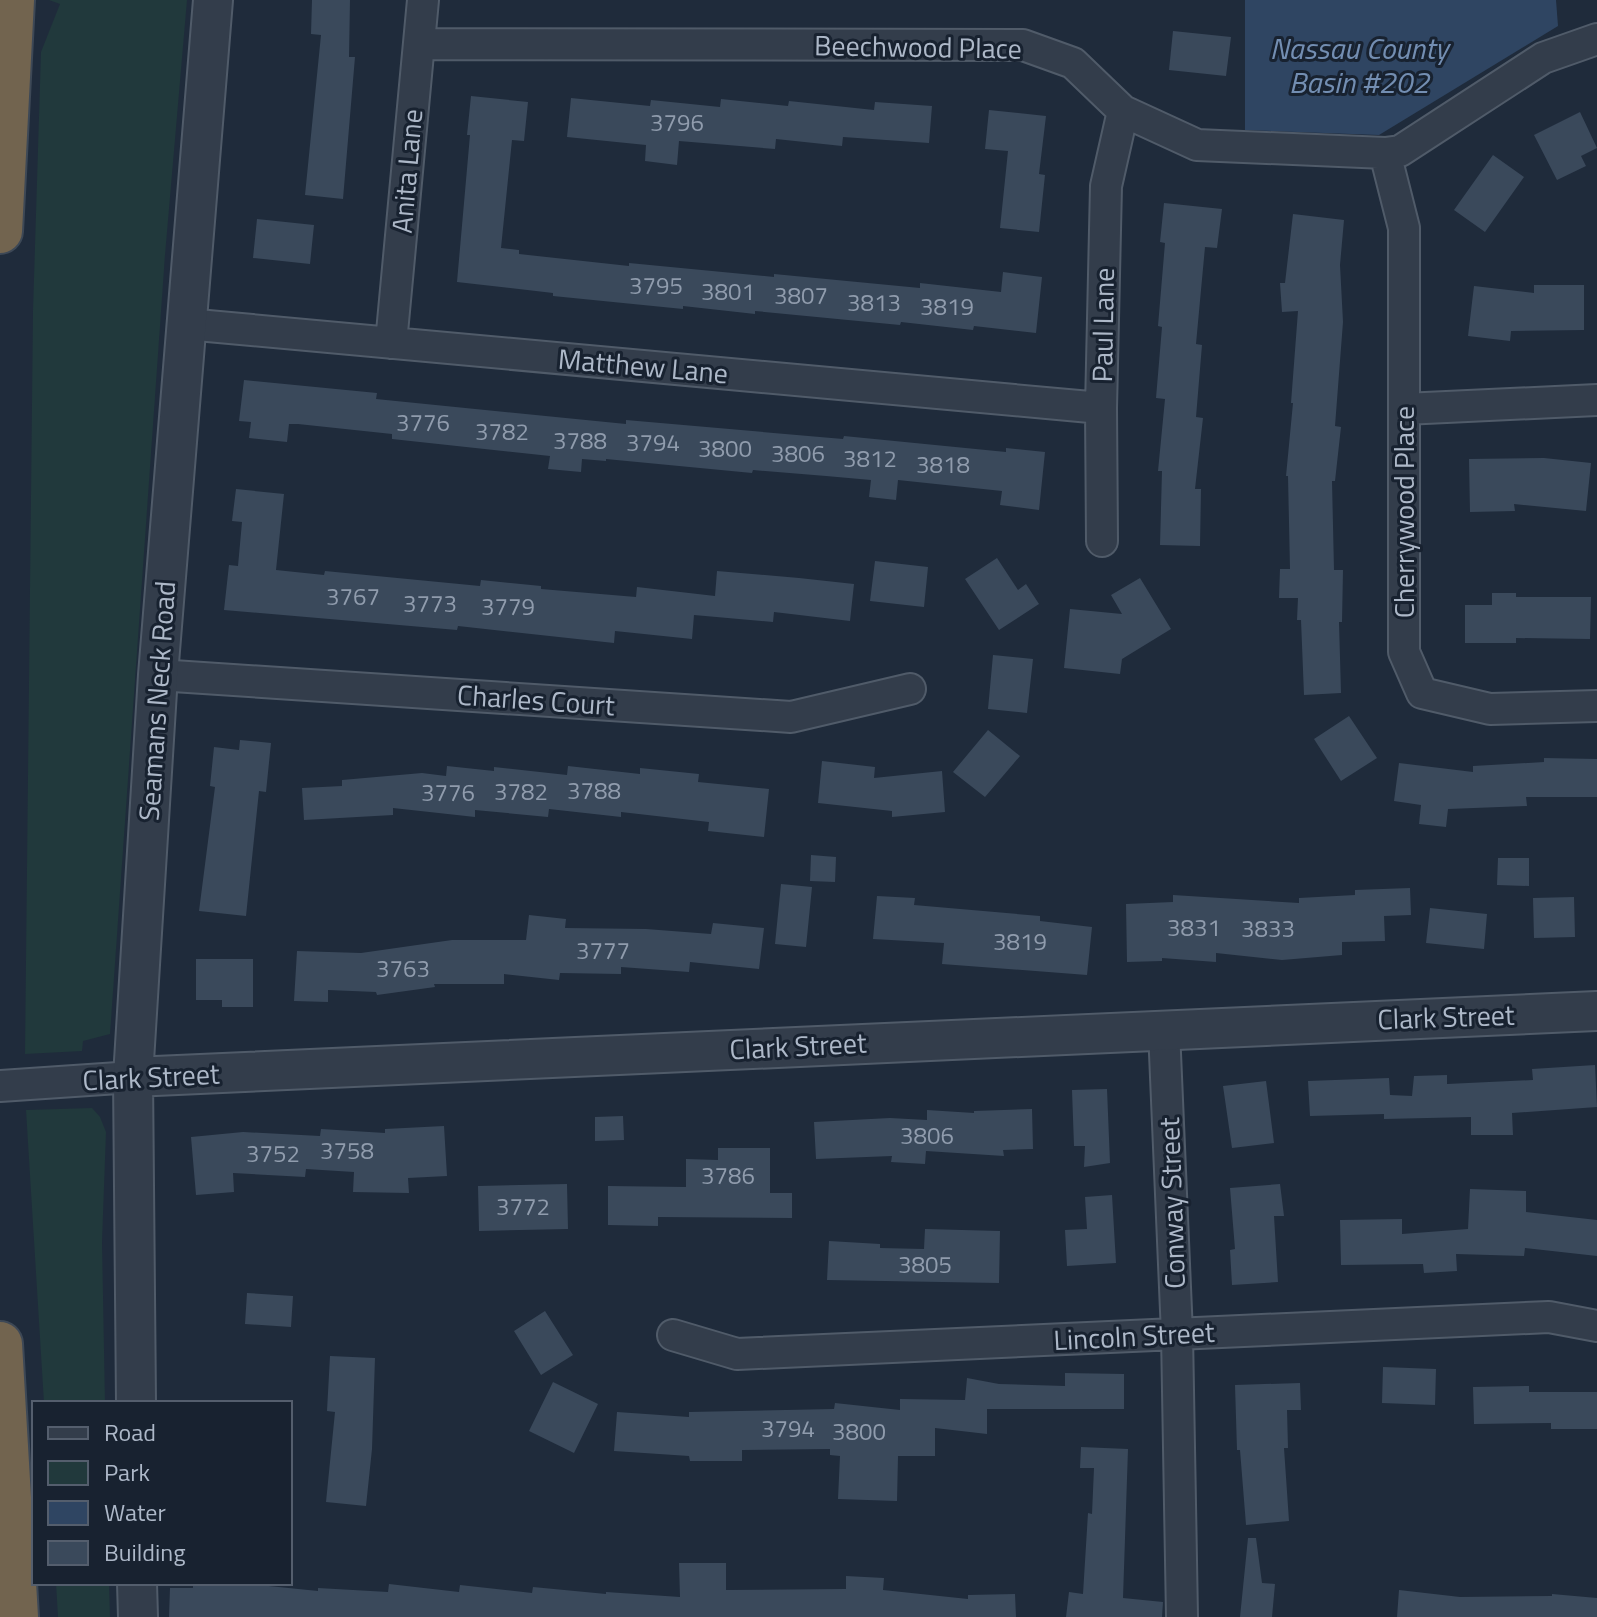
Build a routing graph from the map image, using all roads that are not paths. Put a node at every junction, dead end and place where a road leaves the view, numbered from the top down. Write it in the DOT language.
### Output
graph roads {
  1 [pos="12,0"];
  2 [pos="213,0"];
  3 [pos="423,0"];
  4 [pos="1597,39"];
  5 [pos="419,44"];
  6 [pos="1123,111"];
  7 [pos="1385,153"];
  8 [pos="0,231"];
  9 [pos="186,324"];
  10 [pos="391,343"];
  11 [pos="1597,400"];
  12 [pos="1101,408"];
  13 [pos="1404,409"];
  14 [pos="1102,541"];
  15 [pos="158,675"];
  16 [pos="910,689"];
  17 [pos="1597,706"];
  18 [pos="1597,1011"];
  19 [pos="1164,1030"];
  20 [pos="133,1077"];
  21 [pos="0,1086"];
  22 [pos="1597,1326"];
  23 [pos="1177,1334"];
  24 [pos="673,1335"];
  25 [pos="0,1344"];
  26 [pos="136,1401"];
  27 [pos="137,1585"];
  28 [pos="16,1617"];
  29 [pos="138,1617"];
  30 [pos="1182,1617"];
  1 -- 8 [label="highway"];
  2 -- 9 [label="street, Seamans Neck Road"];
  3 -- 5 [label="street, Anita Lane"];
  4 -- 7 [label="street, Beechwood Place"];
  5 -- 6 [label="street, Beechwood Place"];
  5 -- 10 [label="street, Anita Lane"];
  6 -- 7 [label="street, Beechwood Place"];
  6 -- 12 [label="street, Paul Lane"];
  7 -- 13 [label="street, Cherrywood Place"];
  9 -- 10 [label="street, Matthew Lane"];
  9 -- 15 [label="street, Seamans Neck Road"];
  10 -- 12 [label="street, Matthew Lane"];
  11 -- 13 [label="street"];
  12 -- 14 [label="street, Paul Lane"];
  13 -- 17 [label="street, Cherrywood Place"];
  15 -- 16 [label="street, Charles Court"];
  15 -- 20 [label="street, Seamans Neck Road"];
  18 -- 19 [label="street, Clark Street"];
  19 -- 20 [label="street, Clark Street"];
  19 -- 23 [label="street, Conway Street"];
  20 -- 21 [label="street, Clark Street"];
  20 -- 26 [label="street, Seamans Neck Road"];
  22 -- 23 [label="street, Lincoln Street"];
  23 -- 24 [label="street, Lincoln Street"];
  23 -- 30 [label="street, Conway Street"];
  25 -- 28 [label="highway"];
  27 -- 29 [label="street"];
}
